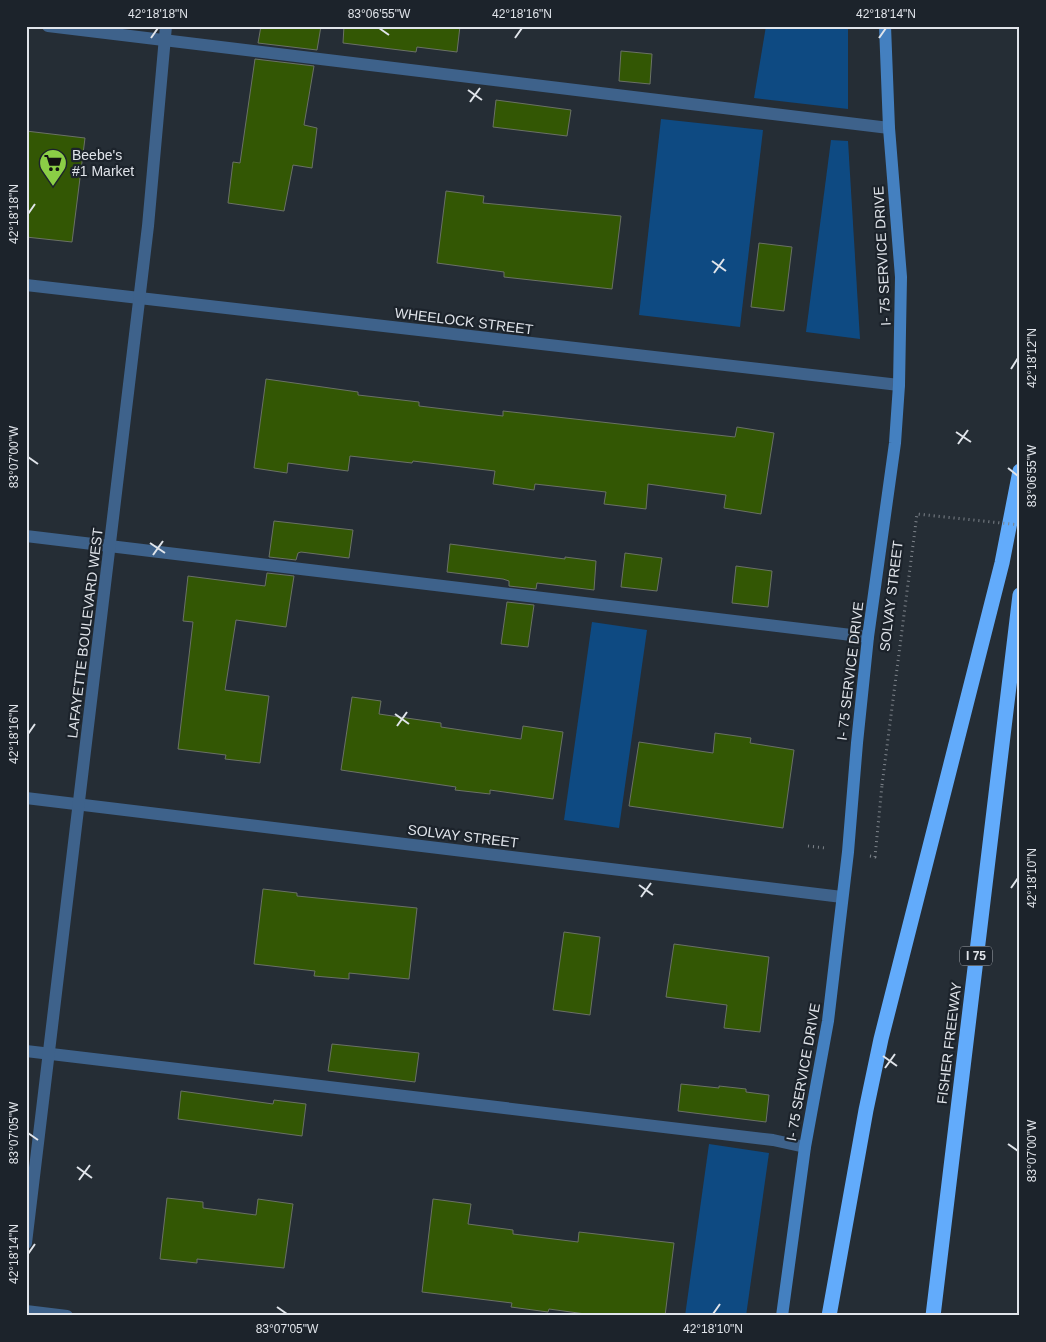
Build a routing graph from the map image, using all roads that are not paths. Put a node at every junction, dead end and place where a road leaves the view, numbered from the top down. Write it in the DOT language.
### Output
graph roads {
  1 [pos="166,26"];
  2 [pos="885,26"];
  3 [pos="53,27"];
  4 [pos="165,40"];
  5 [pos="888,128"];
  6 [pos="26,285"];
  7 [pos="140,299"];
  8 [pos="899,385"];
  9 [pos="1020,471"];
  10 [pos="26,536"];
  11 [pos="111,546"];
  12 [pos="1020,596"];
  13 [pos="868,637"];
  14 [pos="26,798"];
  15 [pos="80,804"];
  16 [pos="842,896"];
  17 [pos="26,1051"];
  18 [pos="49,1054"];
  19 [pos="805,1147"];
  20 [pos="26,1243"];
  21 [pos="26,1311"];
  22 [pos="67,1316"];
  23 [pos="782,1316"];
  24 [pos="829,1316"];
  25 [pos="933,1316"];
  1 -- 4 [label="street, LAFAYETTE BOULEVARD WEST"];
  2 -- 5 [label="main road, I- 75 SERVICE DRIVE"];
  3 -- 4 [label="street"];
  4 -- 5 [label="street"];
  4 -- 7 [label="street, LAFAYETTE BOULEVARD WEST"];
  5 -- 8 [label="main road, I- 75 SERVICE DRIVE"];
  6 -- 7 [label="street, WHEELOCK STREET"];
  7 -- 8 [label="street, WHEELOCK STREET"];
  7 -- 11 [label="street, LAFAYETTE BOULEVARD WEST"];
  8 -- 13 [label="main road, I- 75 SERVICE DRIVE"];
  9 -- 24 [label="highway"];
  10 -- 11 [label="street"];
  11 -- 13 [label="street"];
  11 -- 15 [label="street, LAFAYETTE BOULEVARD WEST"];
  12 -- 25 [label="highway, FISHER FREEWAY / I 75"];
  13 -- 16 [label="main road, I- 75 SERVICE DRIVE"];
  14 -- 15 [label="street, SOLVAY STREET"];
  15 -- 16 [label="street, SOLVAY STREET"];
  15 -- 18 [label="street, LAFAYETTE BOULEVARD WEST"];
  16 -- 19 [label="main road, I- 75 SERVICE DRIVE"];
  17 -- 18 [label="street"];
  18 -- 19 [label="street"];
  18 -- 20 [label="street, LAFAYETTE BOULEVARD WEST"];
  19 -- 23 [label="main road, I- 75 SERVICE DRIVE"];
  21 -- 22 [label="street"];
}
